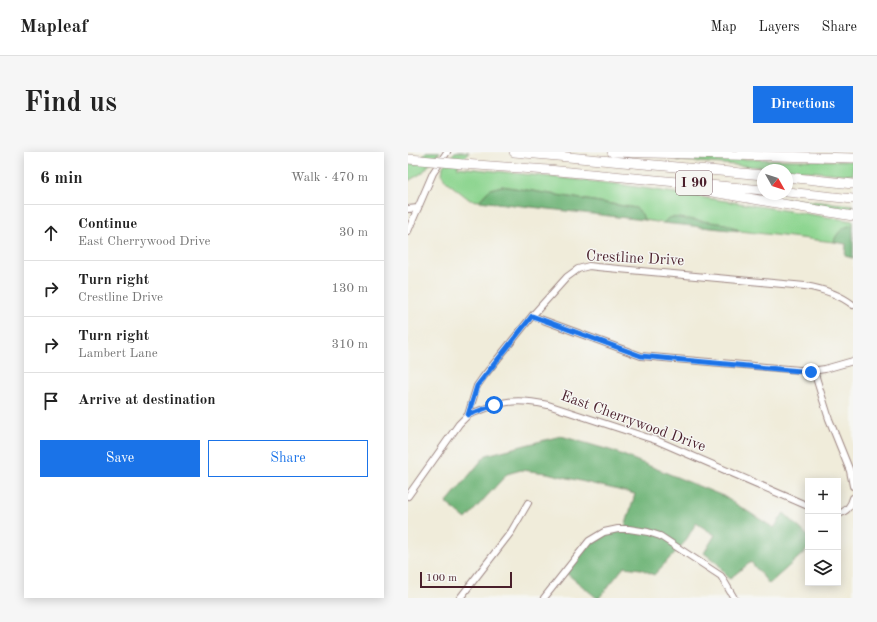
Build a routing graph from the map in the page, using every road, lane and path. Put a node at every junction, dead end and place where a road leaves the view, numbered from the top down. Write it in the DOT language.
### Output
graph roads {
  1 [pos="447,152"];
  2 [pos="514,152"];
  3 [pos="612,152"];
  4 [pos="853,158"];
  5 [pos="408,159"];
  6 [pos="757,174"];
  7 [pos="625,176"];
  8 [pos="793,179"];
  9 [pos="853,184"];
  10 [pos="757,189"];
  11 [pos="793,193"];
  12 [pos="853,199"];
  13 [pos="418,208"];
  14 [pos="408,209"];
  15 [pos="853,216"];
  16 [pos="408,232"];
  17 [pos="853,305"];
  18 [pos="532,316"];
  19 [pos="853,361"];
  20 [pos="814,371"];
  21 [pos="468,415"];
  22 [pos="853,486"];
  23 [pos="408,496"];
  24 [pos="853,498"];
  25 [pos="528,503"];
  26 [pos="805,505"];
  27 [pos="841,513"];
  28 [pos="460,598"];
  29 [pos="544,598"];
  30 [pos="734,598"];
  1 -- 13 [label="street"];
  2 -- 6 [label="highway, I 90"];
  3 -- 4 [label="highway, I 90"];
  5 -- 7 [label="highway, I 90, bridge"];
  7 -- 10 [label="highway, I 90"];
  7 -- 15 [label="highway"];
  8 -- 9 [label="highway"];
  11 -- 12 [label="highway"];
  13 -- 14 [label="street"];
  13 -- 16 [label="street"];
  17 -- 18 [label="street, Crestline Drive"];
  18 -- 20 [label="street"];
  18 -- 21 [label="street, Crestline Drive"];
  19 -- 20 [label="street"];
  20 -- 22 [label="street"];
  21 -- 23 [label="street, Crestline Drive"];
  21 -- 26 [label="street, East Cherrywood Drive"];
  24 -- 27 [label="street"];
  25 -- 28 [label="street"];
  29 -- 30 [label="street"];
}
